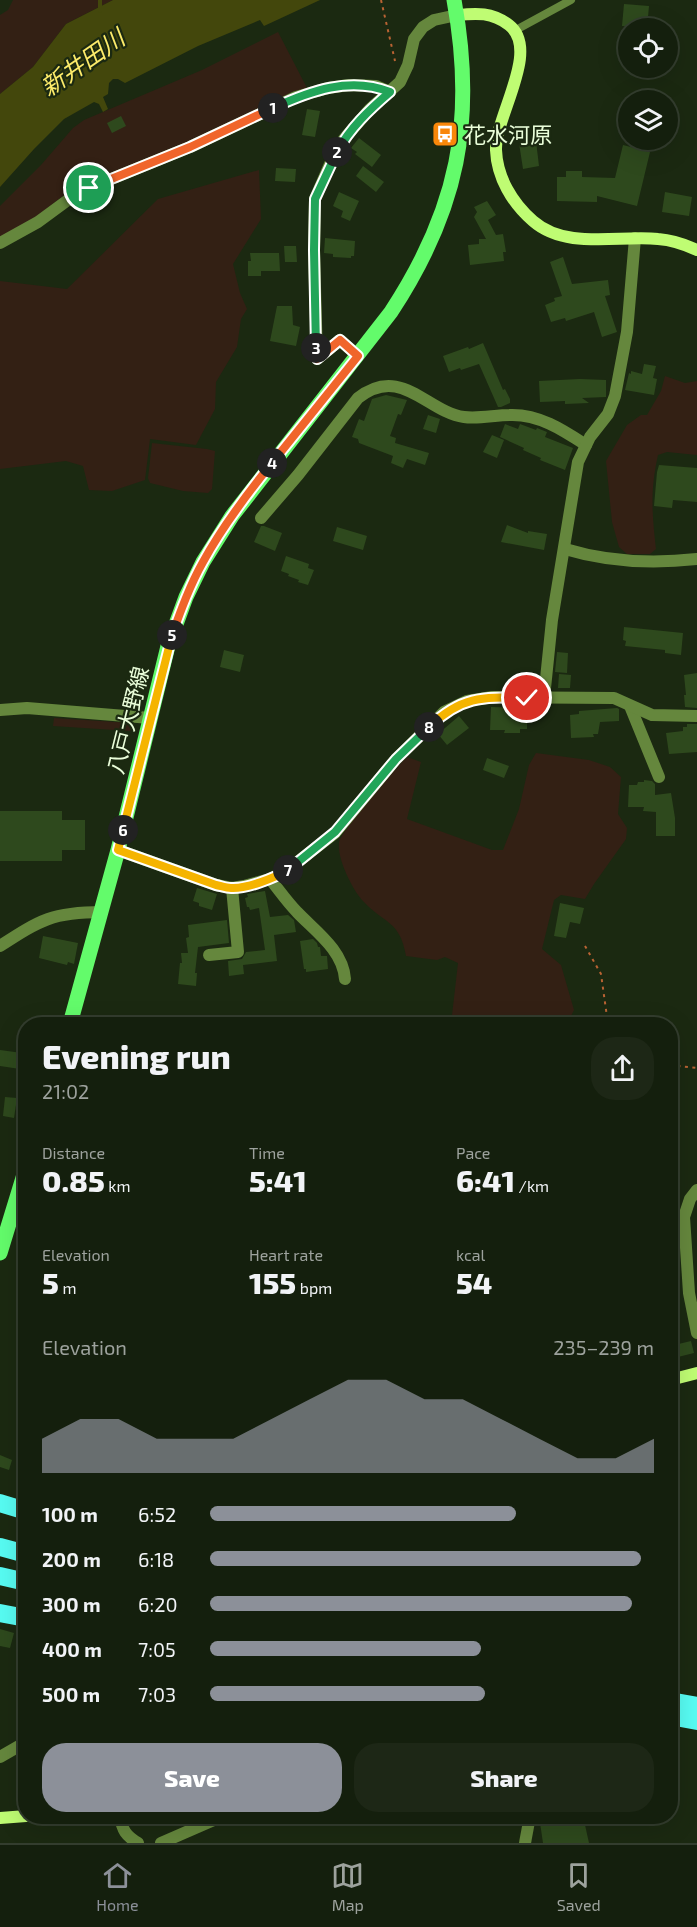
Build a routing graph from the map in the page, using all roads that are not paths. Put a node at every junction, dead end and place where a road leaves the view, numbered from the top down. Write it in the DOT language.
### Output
graph roads {
  1 [pos="571,0"];
  2 [pos="456,7"];
  3 [pos="514,31"];
  4 [pos="390,92"];
  5 [pos="635,238"];
  6 [pos="0,243"];
  7 [pos="697,250"];
  8 [pos="358,356"];
  9 [pos="586,445"];
  10 [pos="261,518"];
  11 [pos="565,549"];
  12 [pos="697,559"];
  13 [pos="544,698"];
  14 [pos="630,706"];
  15 [pos="0,710"];
  16 [pos="697,716"];
  17 [pos="150,718"];
  18 [pos="658,777"];
  19 [pos="118,850"];
  20 [pos="270,879"];
  21 [pos="232,888"];
  22 [pos="102,912"];
  23 [pos="0,946"];
  24 [pos="209,955"];
  25 [pos="345,979"];
  26 [pos="72,1017"];
  27 [pos="697,1190"];
  28 [pos="18,1193"];
  29 [pos="11,1215"];
  30 [pos="18,1218"];
  31 [pos="0,1253"];
  32 [pos="697,1334"];
  33 [pos="697,1373"];
  34 [pos="678,1378"];
  35 [pos="0,1503"];
  36 [pos="18,1509"];
  37 [pos="0,1546"];
  38 [pos="18,1552"];
  39 [pos="0,1576"];
  40 [pos="18,1580"];
  41 [pos="0,1613"];
  42 [pos="18,1616"];
  43 [pos="678,1702"];
  44 [pos="697,1706"];
  45 [pos="678,1717"];
  46 [pos="697,1721"];
  47 [pos="18,1747"];
  48 [pos="0,1757"];
  49 [pos="18,1817"];
  50 [pos="0,1818"];
  51 [pos="121,1824"];
  52 [pos="205,1824"];
  53 [pos="529,1824"];
  54 [pos="138,1843"];
  55 [pos="161,1843"];
  56 [pos="525,1843"];
  1 -- 3 [label="lane"];
  2 -- 3 [label="street"];
  2 -- 4 [label="street"];
  2 -- 8 [label="main road, 八戸大野線"];
  3 -- 5 [label="street"];
  4 -- 6 [label="street"];
  4 -- 8 [label="street"];
  5 -- 7 [label="street"];
  5 -- 9 [label="street"];
  8 -- 17 [label="main road, 八戸大野線"];
  9 -- 10 [label="street"];
  9 -- 11 [label="street"];
  11 -- 12 [label="street"];
  11 -- 13 [label="street"];
  13 -- 14 [label="street"];
  13 -- 20 [label="street"];
  14 -- 16 [label="street"];
  14 -- 18 [label="street"];
  15 -- 17 [label="street"];
  17 -- 19 [label="main road, 八戸大野線"];
  19 -- 21 [label="street"];
  19 -- 22 [label="main road, 八戸大野線"];
  20 -- 21 [label="street"];
  20 -- 25 [label="street"];
  21 -- 24 [label="street"];
  22 -- 23 [label="street"];
  22 -- 26 [label="main road, 八戸大野線"];
  27 -- 32 [label="street"];
  28 -- 29 [label="main road"];
  29 -- 30 [label="street"];
  29 -- 31 [label="main road"];
  33 -- 34 [label="street"];
  35 -- 36 [label="highway"];
  37 -- 38 [label="highway"];
  39 -- 40 [label="highway"];
  41 -- 42 [label="highway"];
  43 -- 44 [label="highway"];
  45 -- 46 [label="highway"];
  47 -- 48 [label="street"];
  49 -- 50 [label="street"];
  51 -- 54 [label="street"];
  52 -- 55 [label="street"];
  53 -- 56 [label="street"];
}
